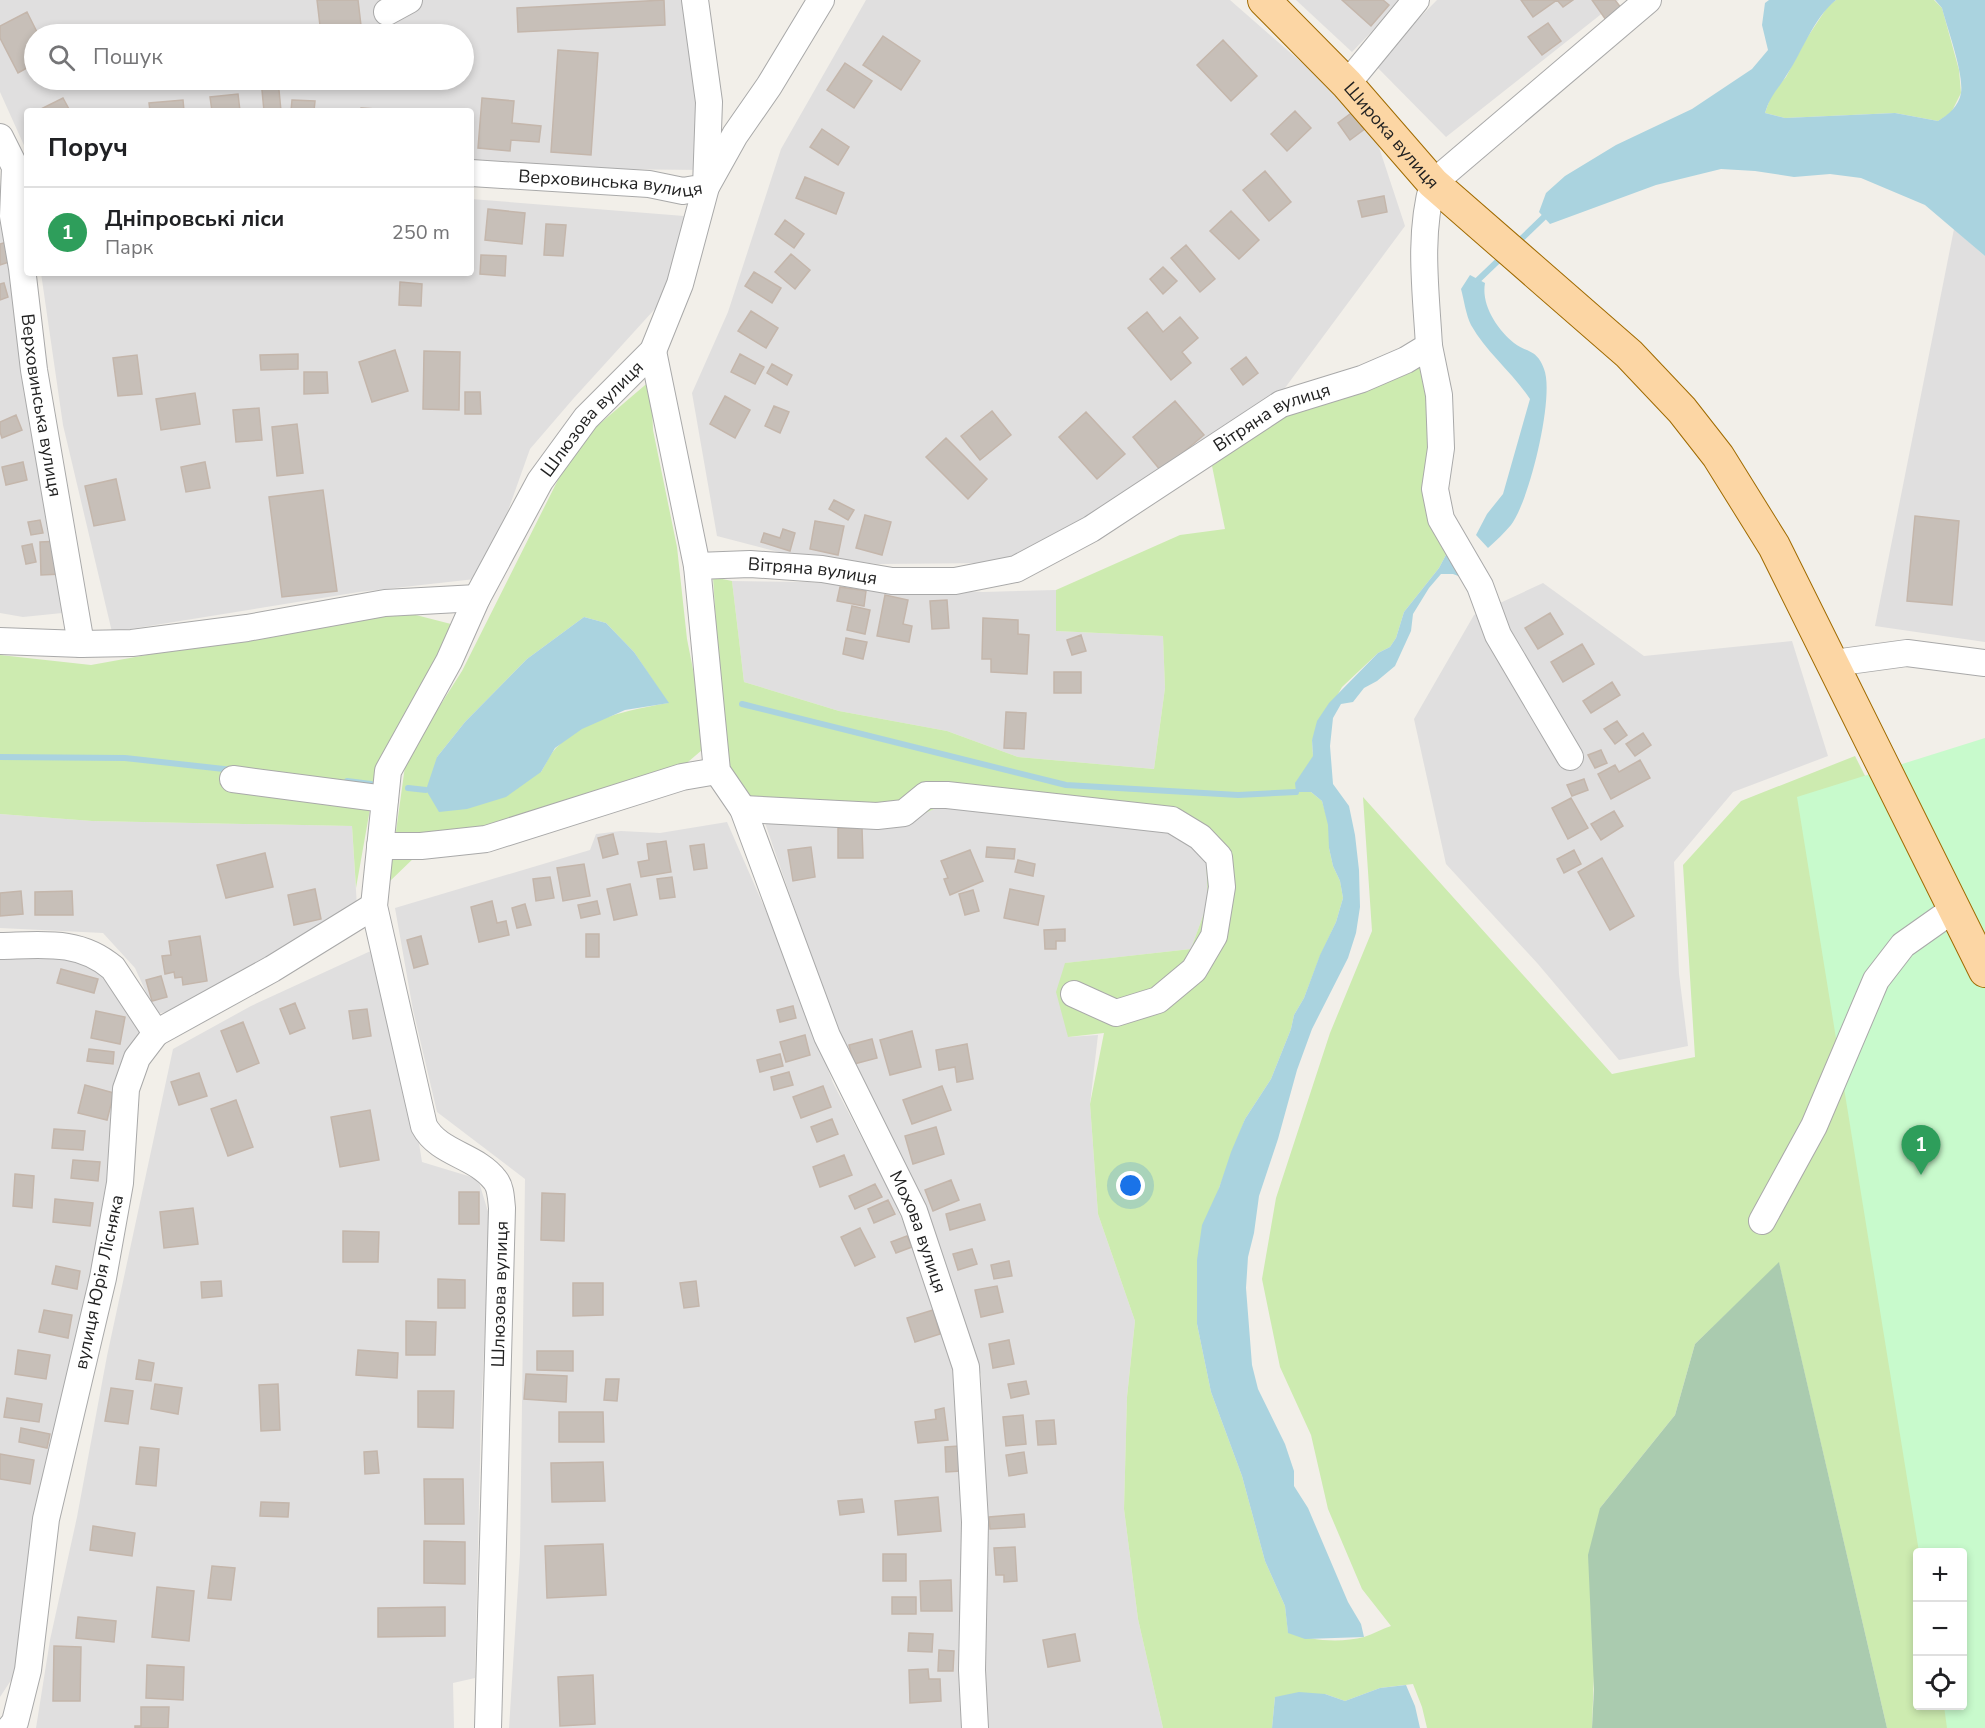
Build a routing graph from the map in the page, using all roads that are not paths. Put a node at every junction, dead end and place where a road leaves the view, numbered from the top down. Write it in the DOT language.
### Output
graph roads {
  1 [pos="695,0"];
  2 [pos="821,0"];
  3 [pos="1264,0"];
  4 [pos="1416,0"];
  5 [pos="1648,0"];
  6 [pos="1347,84"];
  7 [pos="0,138"];
  8 [pos="21,166"];
  9 [pos="474,173"];
  10 [pos="1433,183"];
  11 [pos="705,188"];
  12 [pos="1429,346"];
  13 [pos="653,351"];
  14 [pos="697,566"];
  15 [pos="477,598"];
  16 [pos="0,641"];
  17 [pos="81,644"];
  18 [pos="1834,663"];
  19 [pos="1985,663"];
  20 [pos="1570,757"];
  21 [pos="717,771"];
  22 [pos="233,779"];
  23 [pos="385,799"];
  24 [pos="743,809"];
  25 [pos="380,846"];
  26 [pos="374,906"];
  27 [pos="1954,909"];
  28 [pos="0,946"];
  29 [pos="1985,971"];
  30 [pos="1074,994"];
  31 [pos="156,1033"];
  32 [pos="1762,1221"];
  33 [pos="10,1728"];
  34 [pos="488,1728"];
  35 [pos="975,1728"];
  1 -- 11 [label="street, Верховинська вулиця"];
  2 -- 11 [label="street, Шлюзова вулиця"];
  3 -- 6 [label="main road, Широка вулиця"];
  4 -- 6 [label="street"];
  5 -- 10 [label="street"];
  6 -- 10 [label="main road, Широка вулиця"];
  7 -- 8 [label="street, Верховинська вулиця"];
  8 -- 17 [label="street, Верховинська вулиця"];
  9 -- 11 [label="street, Верховинська вулиця"];
  10 -- 12 [label="street"];
  10 -- 18 [label="main road, Широка вулиця"];
  11 -- 13 [label="street, Шлюзова вулиця"];
  12 -- 14 [label="street, Вітряна вулиця"];
  12 -- 20 [label="street"];
  13 -- 14 [label="street"];
  13 -- 15 [label="street, Шлюзова вулиця"];
  14 -- 21 [label="street"];
  15 -- 17 [label="street"];
  15 -- 23 [label="street, Шлюзова вулиця"];
  16 -- 17 [label="street"];
  18 -- 19 [label="street"];
  18 -- 27 [label="main road, Широка вулиця"];
  21 -- 24 [label="street, Мохова вулиця"];
  21 -- 25 [label="street"];
  22 -- 23 [label="street"];
  23 -- 25 [label="street, Шлюзова вулиця"];
  24 -- 30 [label="street"];
  24 -- 35 [label="street, Мохова вулиця"];
  25 -- 26 [label="street, Шлюзова вулиця"];
  26 -- 31 [label="street"];
  26 -- 34 [label="street, Шлюзова вулиця"];
  27 -- 29 [label="main road, Широка вулиця"];
  27 -- 32 [label="street"];
  28 -- 31 [label="street"];
  31 -- 33 [label="street, вулиця Юрія Лісняка"];
}
